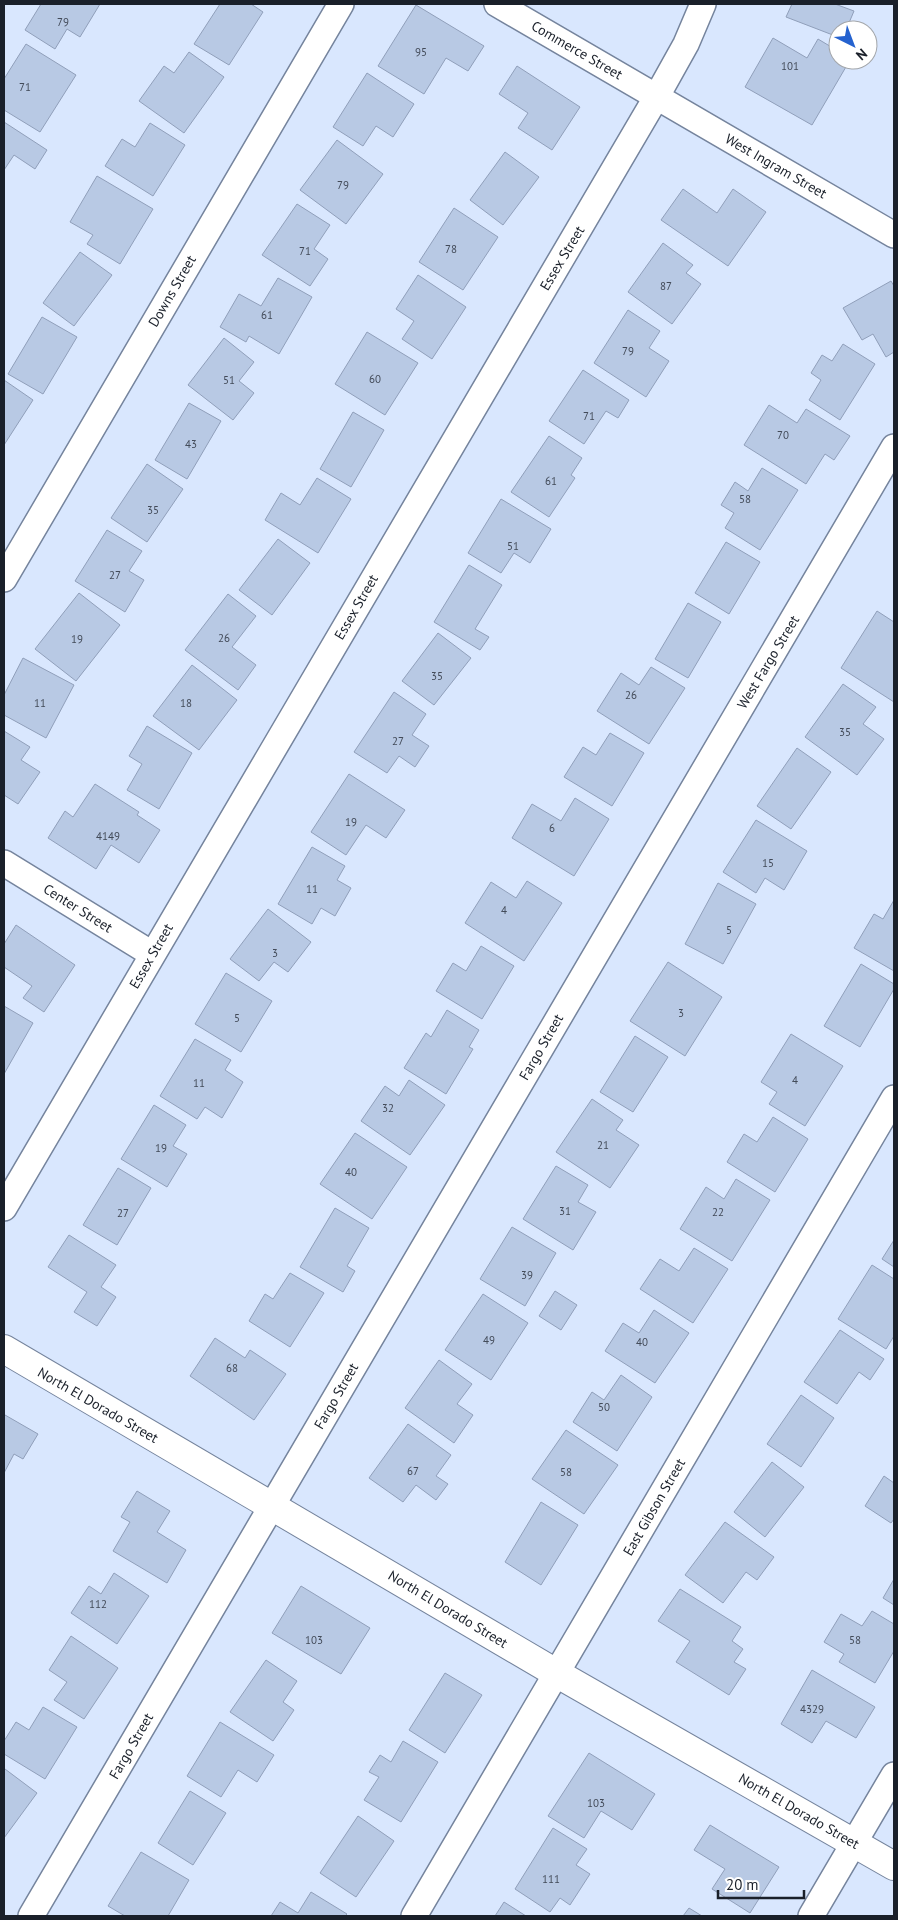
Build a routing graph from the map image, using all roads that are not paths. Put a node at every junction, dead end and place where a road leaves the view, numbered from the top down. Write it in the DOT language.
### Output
graph roads {
  1 [pos="341,4"];
  2 [pos="497,4"];
  3 [pos="703,4"];
  4 [pos="657,96"];
  5 [pos="894,235"];
  6 [pos="894,447"];
  7 [pos="4,579"];
  8 [pos="4,863"];
  9 [pos="641,876"];
  10 [pos="152,954"];
  11 [pos="894,1098"];
  12 [pos="4,1208"];
  13 [pos="4,1349"];
  14 [pos="272,1505"];
  15 [pos="556,1673"];
  16 [pos="894,1775"];
  17 [pos="854,1843"];
  18 [pos="894,1866"];
  19 [pos="31,1916"];
  20 [pos="414,1916"];
  21 [pos="811,1916"];
  1 -- 7 [label="street, Downs Street"];
  2 -- 4 [label="street, Commerce Street"];
  3 -- 4 [label="street, Essex Street"];
  4 -- 5 [label="street, West Ingram Street"];
  4 -- 10 [label="street, Essex Street"];
  6 -- 9 [label="street, West Fargo Street"];
  8 -- 10 [label="street, Center Street"];
  9 -- 14 [label="street, Fargo Street"];
  10 -- 12 [label="street, Essex Street"];
  11 -- 15 [label="street, East Gibson Street"];
  13 -- 14 [label="main road, North El Dorado Street"];
  14 -- 15 [label="main road, North El Dorado Street"];
  14 -- 19 [label="street, Fargo Street"];
  15 -- 17 [label="main road, North El Dorado Street"];
  15 -- 20 [label="street, East Gibson Street"];
  16 -- 17 [label="street"];
  17 -- 18 [label="main road, North El Dorado Street"];
  17 -- 21 [label="street"];
}
